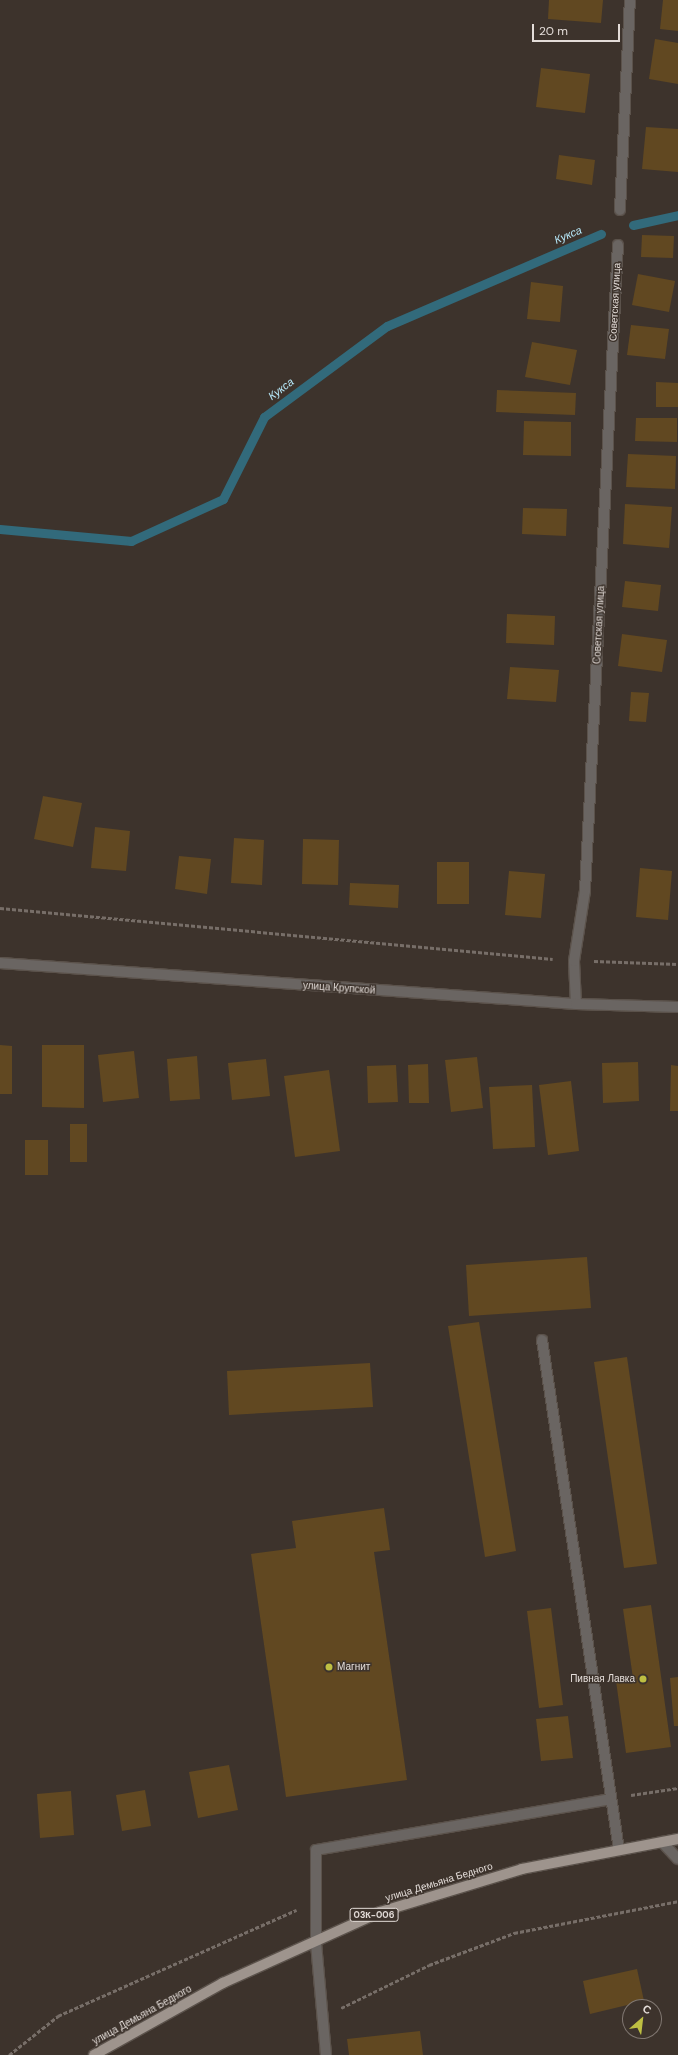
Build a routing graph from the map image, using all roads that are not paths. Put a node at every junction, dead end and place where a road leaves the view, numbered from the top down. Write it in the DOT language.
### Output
graph roads {
  1 [pos="630,0"];
  2 [pos="620,210"];
  3 [pos="618,245"];
  4 [pos="0,964"];
  5 [pos="576,1004"];
  6 [pos="678,1007"];
  7 [pos="542,1340"];
  8 [pos="611,1799"];
  9 [pos="678,1839"];
  10 [pos="662,1842"];
  11 [pos="619,1850"];
  12 [pos="678,1858"];
  13 [pos="316,1942"];
  14 [pos="94,2055"];
  15 [pos="326,2055"];
  1 -- 2 [label="street"];
  3 -- 5 [label="street, Советская улица"];
  4 -- 5 [label="street, улица Крупской"];
  5 -- 6 [label="street, улица Крупской"];
  7 -- 8 [label="street"];
  8 -- 11 [label="street"];
  8 -- 13 [label="street"];
  9 -- 10 [label="main road, улица Демьяна Бедного / 03К-006"];
  10 -- 11 [label="main road, улица Демьяна Бедного / 03К-006"];
  10 -- 12 [label="street"];
  11 -- 13 [label="main road, улица Демьяна Бедного / 03К-006"];
  13 -- 14 [label="main road, улица Демьяна Бедного / 03К-006"];
  13 -- 15 [label="street"];
}
